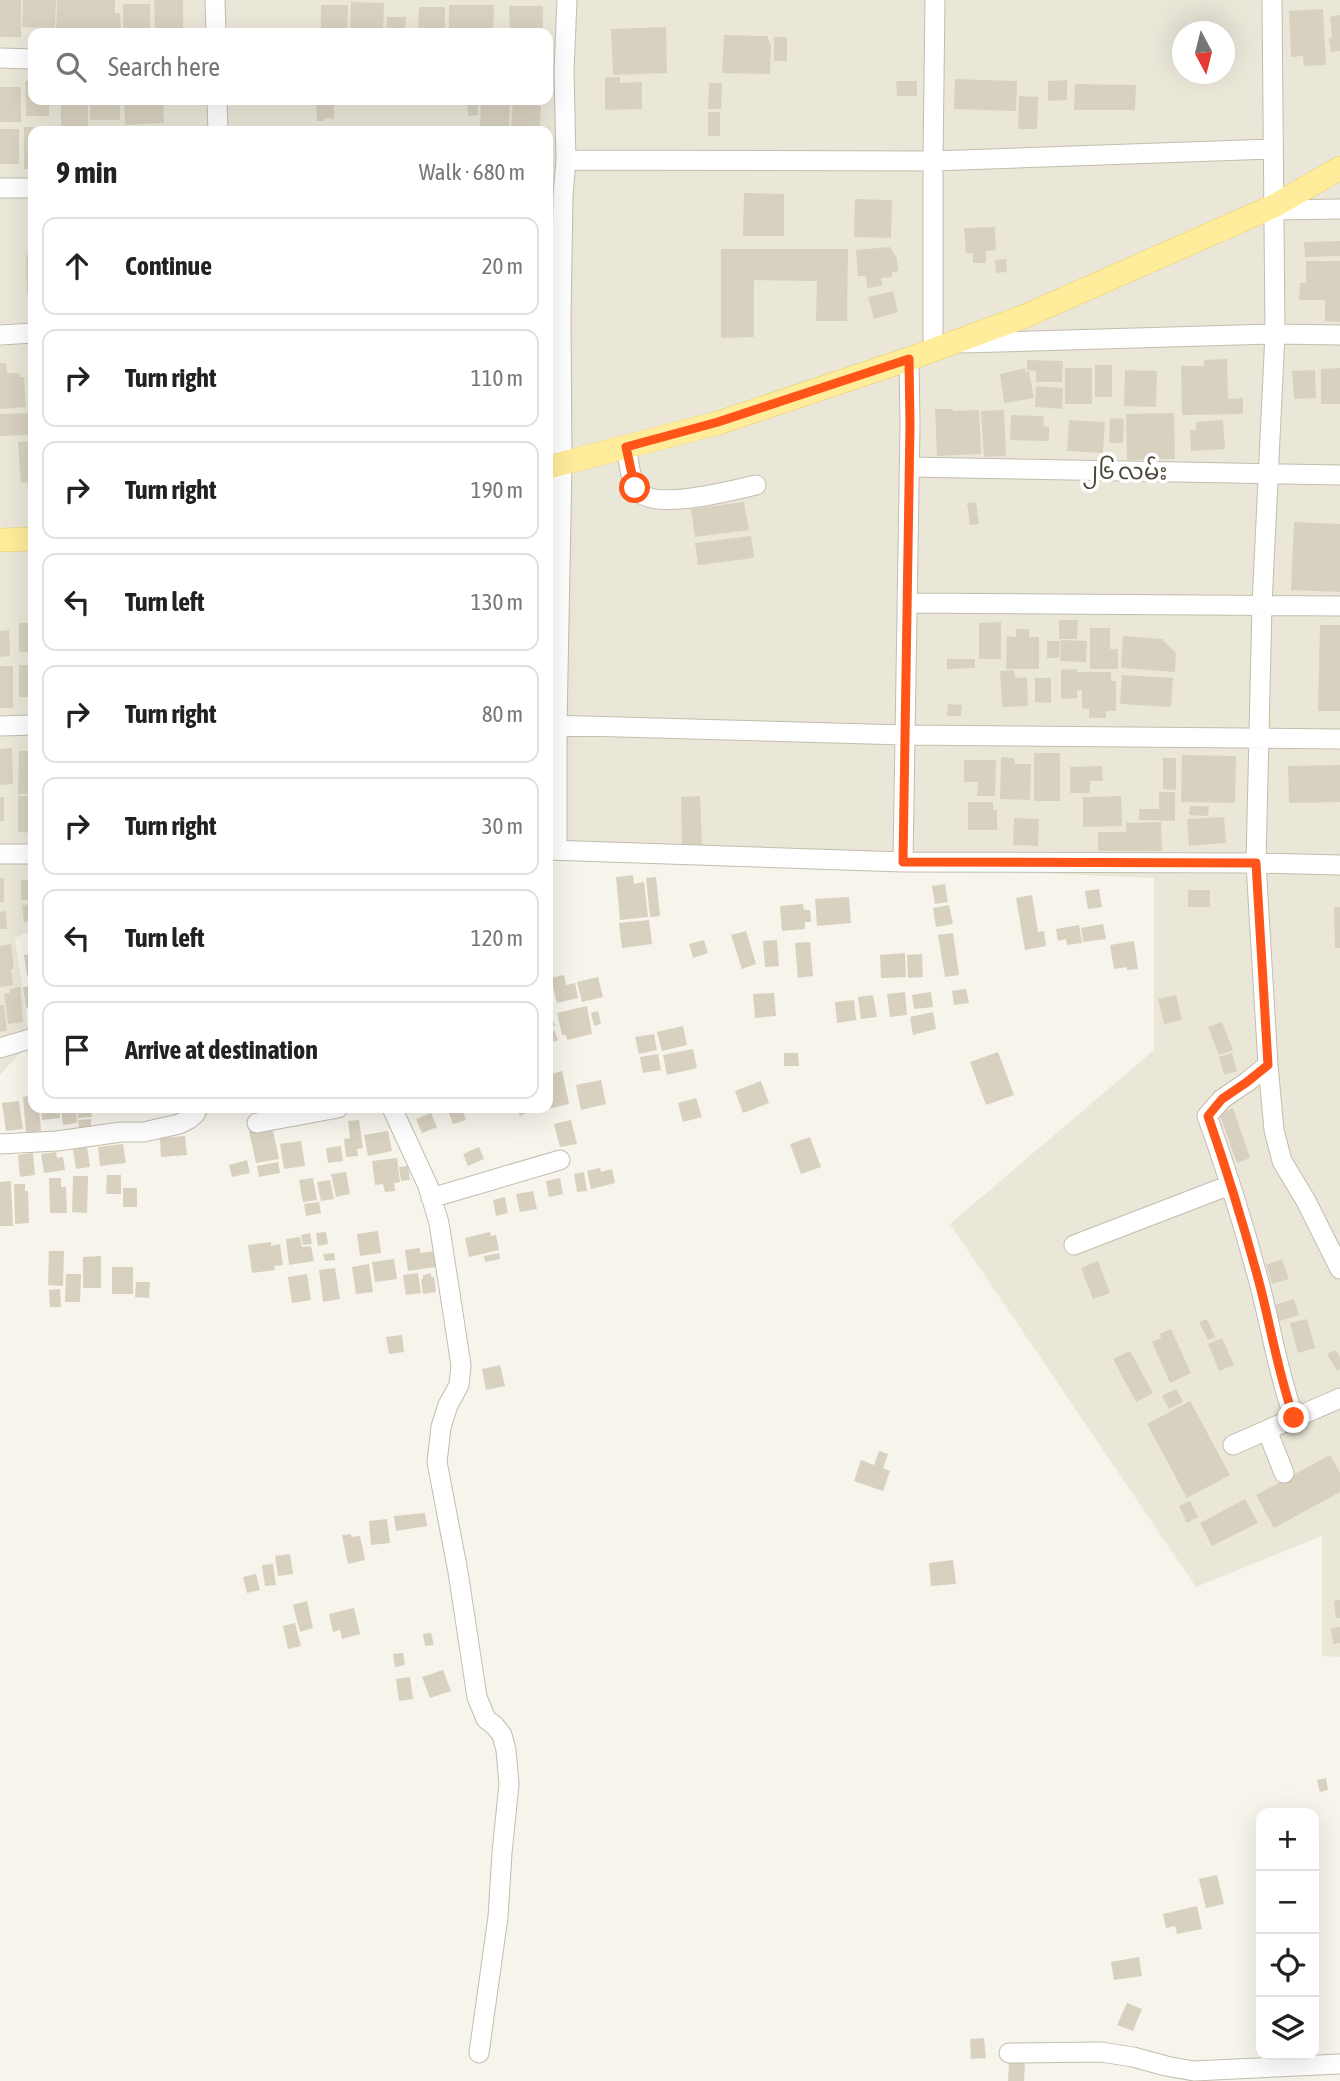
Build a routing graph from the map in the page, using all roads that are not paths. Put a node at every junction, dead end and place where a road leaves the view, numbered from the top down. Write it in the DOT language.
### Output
graph roads {
  1 [pos="215,0"];
  2 [pos="567,0"];
  3 [pos="935,0"];
  4 [pos="1272,0"];
  5 [pos="216,28"];
  6 [pos="0,58"];
  7 [pos="28,59"];
  8 [pos="556,70"];
  9 [pos="217,105"];
  10 [pos="218,126"];
  11 [pos="1272,149"];
  12 [pos="566,160"];
  13 [pos="933,161"];
  14 [pos="1340,168"];
  15 [pos="0,188"];
  16 [pos="28,188"];
  17 [pos="555,196"];
  18 [pos="1275,208"];
  19 [pos="1340,209"];
  20 [pos="554,317"];
  21 [pos="28,332"];
  22 [pos="1275,334"];
  23 [pos="0,335"];
  24 [pos="1340,335"];
  25 [pos="942,347"];
  26 [pos="909,359"];
  27 [pos="626,447"];
  28 [pos="555,466"];
  29 [pos="909,467"];
  30 [pos="1270,474"];
  31 [pos="1340,475"];
  32 [pos="756,485"];
  33 [pos="28,539"];
  34 [pos="0,540"];
  35 [pos="553,600"];
  36 [pos="907,603"];
  37 [pos="1262,605"];
  38 [pos="1340,606"];
  39 [pos="28,725"];
  40 [pos="553,725"];
  41 [pos="0,726"];
  42 [pos="905,735"];
  43 [pos="1260,737"];
  44 [pos="1340,739"];
  45 [pos="553,850"];
  46 [pos="0,854"];
  47 [pos="28,854"];
  48 [pos="903,862"];
  49 [pos="1256,863"];
  50 [pos="1340,865"];
  51 [pos="28,1040"];
  52 [pos="0,1048"];
  53 [pos="1268,1065"];
  54 [pos="196,1113"];
  55 [pos="311,1113"];
  56 [pos="394,1113"];
  57 [pos="257,1123"];
  58 [pos="0,1144"];
  59 [pos="560,1160"];
  60 [pos="1230,1185"];
  61 [pos="431,1198"];
  62 [pos="1074,1245"];
  63 [pos="1340,1269"];
  64 [pos="1340,1398"];
  65 [pos="1294,1418"];
  66 [pos="1267,1430"];
  67 [pos="1233,1445"];
  68 [pos="1284,1473"];
  69 [pos="479,2053"];
  70 [pos="1009,2053"];
  71 [pos="1340,2064"];
  1 -- 5 [label="street"];
  2 -- 8 [label="street"];
  3 -- 13 [label="street"];
  4 -- 11 [label="street"];
  6 -- 7 [label="street"];
  8 -- 12 [label="street"];
  9 -- 10 [label="street"];
  11 -- 13 [label="street"];
  11 -- 18 [label="street"];
  12 -- 13 [label="street"];
  12 -- 17 [label="street"];
  13 -- 25 [label="street"];
  14 -- 18 [label="main road"];
  15 -- 16 [label="street"];
  17 -- 20 [label="street"];
  18 -- 19 [label="street"];
  18 -- 22 [label="street"];
  18 -- 25 [label="main road"];
  20 -- 28 [label="street"];
  21 -- 23 [label="street"];
  22 -- 24 [label="street"];
  22 -- 25 [label="street"];
  22 -- 30 [label="street"];
  25 -- 26 [label="main road"];
  26 -- 27 [label="main road"];
  26 -- 29 [label="street"];
  27 -- 28 [label="main road"];
  27 -- 32 [label="street"];
  28 -- 35 [label="street"];
  29 -- 30 [label="street, ၂၆ လမ်း"];
  29 -- 36 [label="street"];
  30 -- 31 [label="street, ၂၆ လမ်း"];
  30 -- 37 [label="street"];
  33 -- 34 [label="main road"];
  36 -- 37 [label="street"];
  36 -- 42 [label="street"];
  37 -- 38 [label="street"];
  37 -- 43 [label="street"];
  39 -- 41 [label="street"];
  40 -- 42 [label="street"];
  42 -- 43 [label="street"];
  42 -- 48 [label="street"];
  43 -- 44 [label="street"];
  43 -- 49 [label="street"];
  45 -- 48 [label="street"];
  46 -- 47 [label="street"];
  48 -- 49 [label="street"];
  49 -- 50 [label="street"];
  49 -- 53 [label="street"];
  51 -- 52 [label="street"];
  53 -- 60 [label="street"];
  53 -- 63 [label="street"];
  54 -- 58 [label="street"];
  55 -- 57 [label="street"];
  56 -- 61 [label="street"];
  59 -- 61 [label="street"];
  60 -- 62 [label="street"];
  60 -- 65 [label="street"];
  61 -- 69 [label="street"];
  64 -- 65 [label="street"];
  65 -- 66 [label="street"];
  66 -- 67 [label="street"];
  66 -- 68 [label="street"];
  70 -- 71 [label="street"];
}
